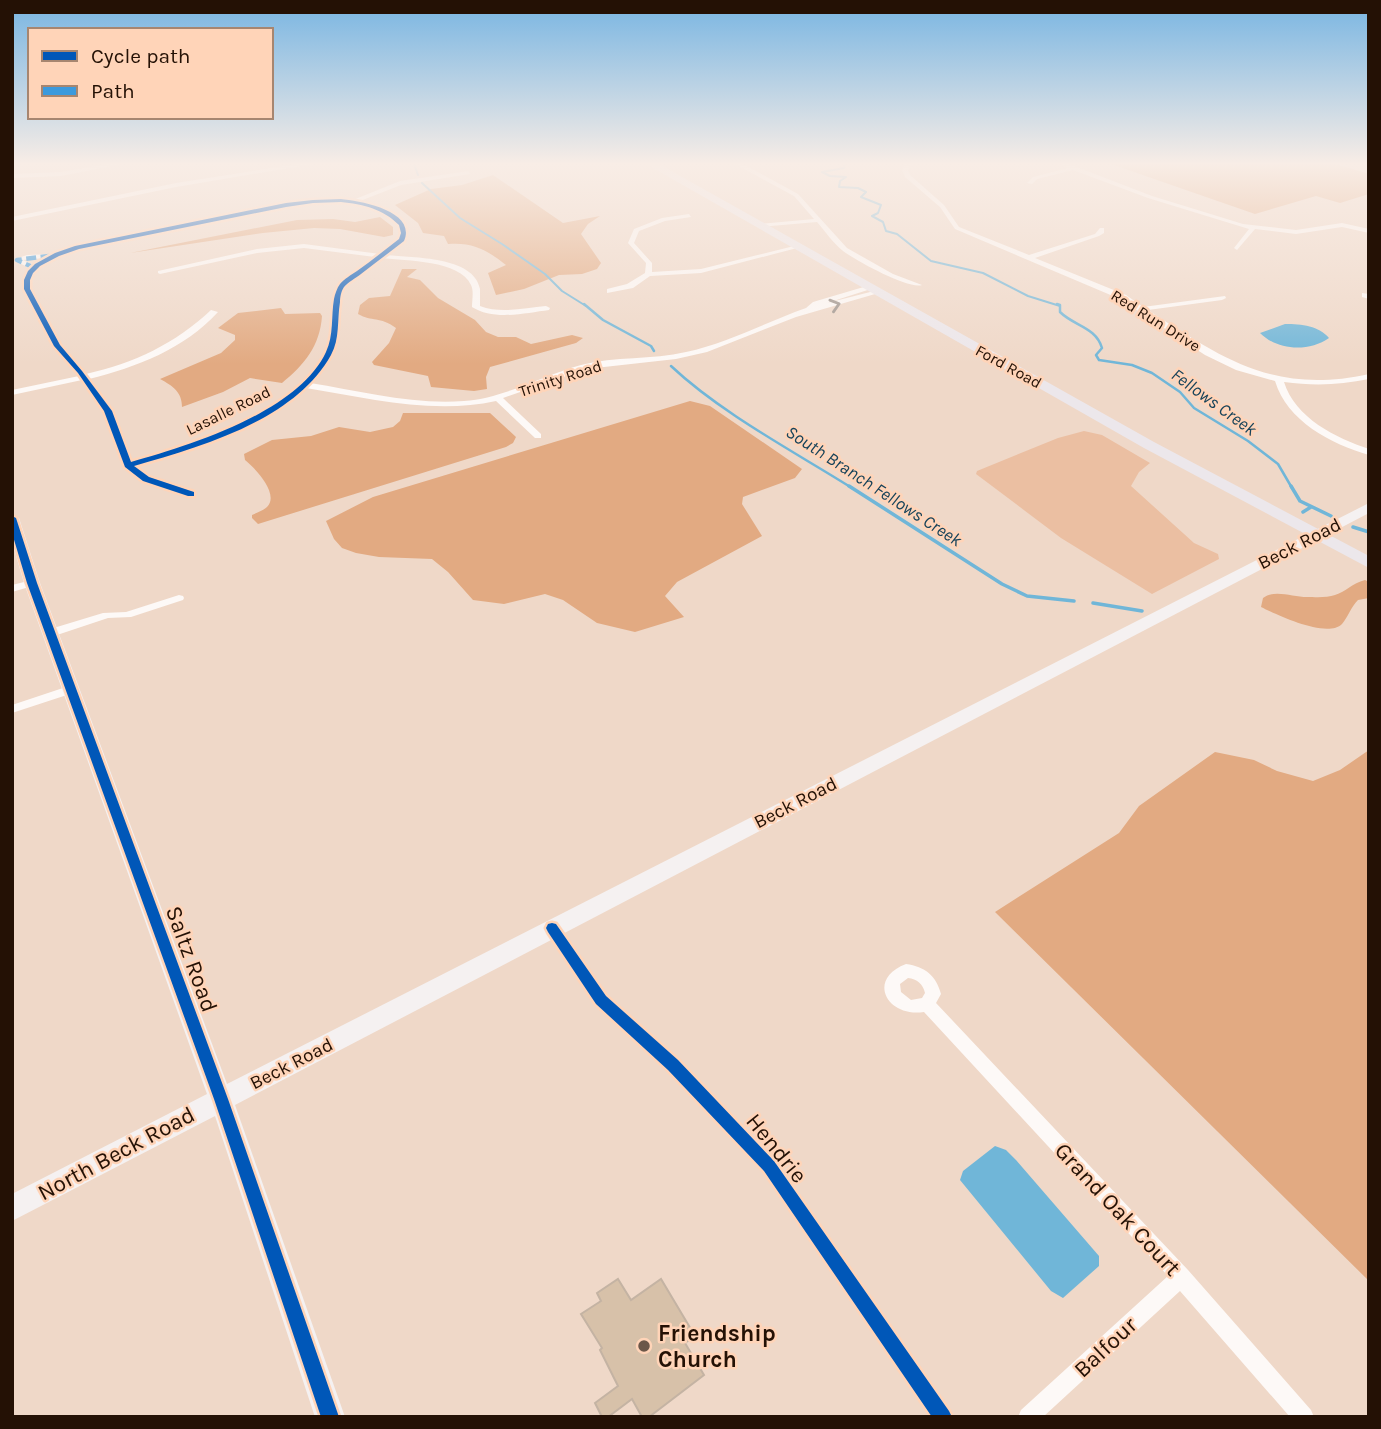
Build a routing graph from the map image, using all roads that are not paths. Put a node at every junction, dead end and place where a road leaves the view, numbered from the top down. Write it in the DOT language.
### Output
graph roads {
  1 [pos="154,231"];
  2 [pos="404,231"];
  3 [pos="640,231"];
  4 [pos="768,231"];
  5 [pos="828,231"];
  6 [pos="963,231"];
  7 [pos="1102,231"];
  8 [pos="1251,231"];
  9 [pos="1277,231"];
  10 [pos="1303,231"];
  11 [pos="794,245"];
  12 [pos="1237,248"];
  13 [pos="56,255"];
  14 [pos="383,256"];
  15 [pos="1028,258"];
  16 [pos="36,268"];
  17 [pos="160,272"];
  18 [pos="648,274"];
  19 [pos="918,285"];
  20 [pos="874,290"];
  21 [pos="610,291"];
  22 [pos="1222,298"];
  23 [pos="546,309"];
  24 [pos="1141,309"];
  25 [pos="809,310"];
  26 [pos="214,312"];
  27 [pos="83,376"];
  28 [pos="1369,376"];
  29 [pos="1279,379"];
  30 [pos="305,384"];
  31 [pos="12,393"];
  32 [pos="498,398"];
  33 [pos="538,436"];
  34 [pos="1354,448"];
  35 [pos="1369,452"];
  36 [pos="1369,460"];
  37 [pos="128,465"];
  38 [pos="191,494"];
  39 [pos="1369,507"];
  40 [pos="12,518"];
  41 [pos="1315,534"];
  42 [pos="1369,563"];
  43 [pos="33,583"];
  44 [pos="12,589"];
  45 [pos="179,598"];
  46 [pos="51,633"];
  47 [pos="72,689"];
  48 [pos="12,709"];
  49 [pos="552,928"];
  50 [pos="927,1004"];
  51 [pos="221,1099"];
  52 [pos="12,1208"];
  53 [pos="1181,1277"];
  54 [pos="330,1417"];
  55 [pos="943,1417"];
  56 [pos="1028,1417"];
  57 [pos="1304,1417"];
  1 -- 13 [label="street"];
  2 -- 14 [label="street"];
  3 -- 18 [label="street"];
  4 -- 11 [label="main road, Ford Road"];
  5 -- 19 [label="street"];
  6 -- 15 [label="street, Red Run Drive"];
  7 -- 15 [label="street"];
  8 -- 12 [label="street"];
  9 -- 10 [label="street"];
  11 -- 18 [label="street"];
  11 -- 20 [label="main road, Ford Road"];
  13 -- 16 [label="street"];
  13 -- 16 [label="street"];
  14 -- 17 [label="street"];
  14 -- 23 [label="street"];
  14 -- 30 [label="street, Lasalle Road"];
  15 -- 24 [label="street, Red Run Drive"];
  16 -- 27 [label="street"];
  18 -- 21 [label="street"];
  20 -- 25 [label="street, Trinity Road"];
  20 -- 41 [label="main road, Ford Road"];
  22 -- 24 [label="street"];
  24 -- 29 [label="street, Red Run Drive"];
  25 -- 32 [label="street, Trinity Road"];
  26 -- 27 [label="street"];
  27 -- 31 [label="street"];
  27 -- 37 [label="street"];
  28 -- 29 [label="street"];
  29 -- 34 [label="street"];
  30 -- 32 [label="street, Trinity Road"];
  30 -- 37 [label="street, Lasalle Road"];
  32 -- 33 [label="street"];
  34 -- 35 [label="street"];
  34 -- 36 [label="street"];
  37 -- 38 [label="street"];
  39 -- 41 [label="main road, Beck Road"];
  40 -- 43 [label="main road, Saltz Road"];
  41 -- 42 [label="main road, Ford Road"];
  41 -- 49 [label="main road, Beck Road"];
  43 -- 44 [label="street"];
  43 -- 46 [label="main road, Saltz Road"];
  45 -- 46 [label="street"];
  46 -- 47 [label="main road, Saltz Road"];
  47 -- 48 [label="street"];
  47 -- 51 [label="main road, Saltz Road"];
  49 -- 51 [label="main road, Beck Road"];
  49 -- 55 [label="street, Hendrie"];
  50 -- 53 [label="street, Grand Oak Court"];
  51 -- 52 [label="main road, North Beck Road"];
  51 -- 54 [label="main road, Saltz Road"];
  53 -- 56 [label="street, Balfour"];
  53 -- 57 [label="street, Grand Oak Court"];
}
